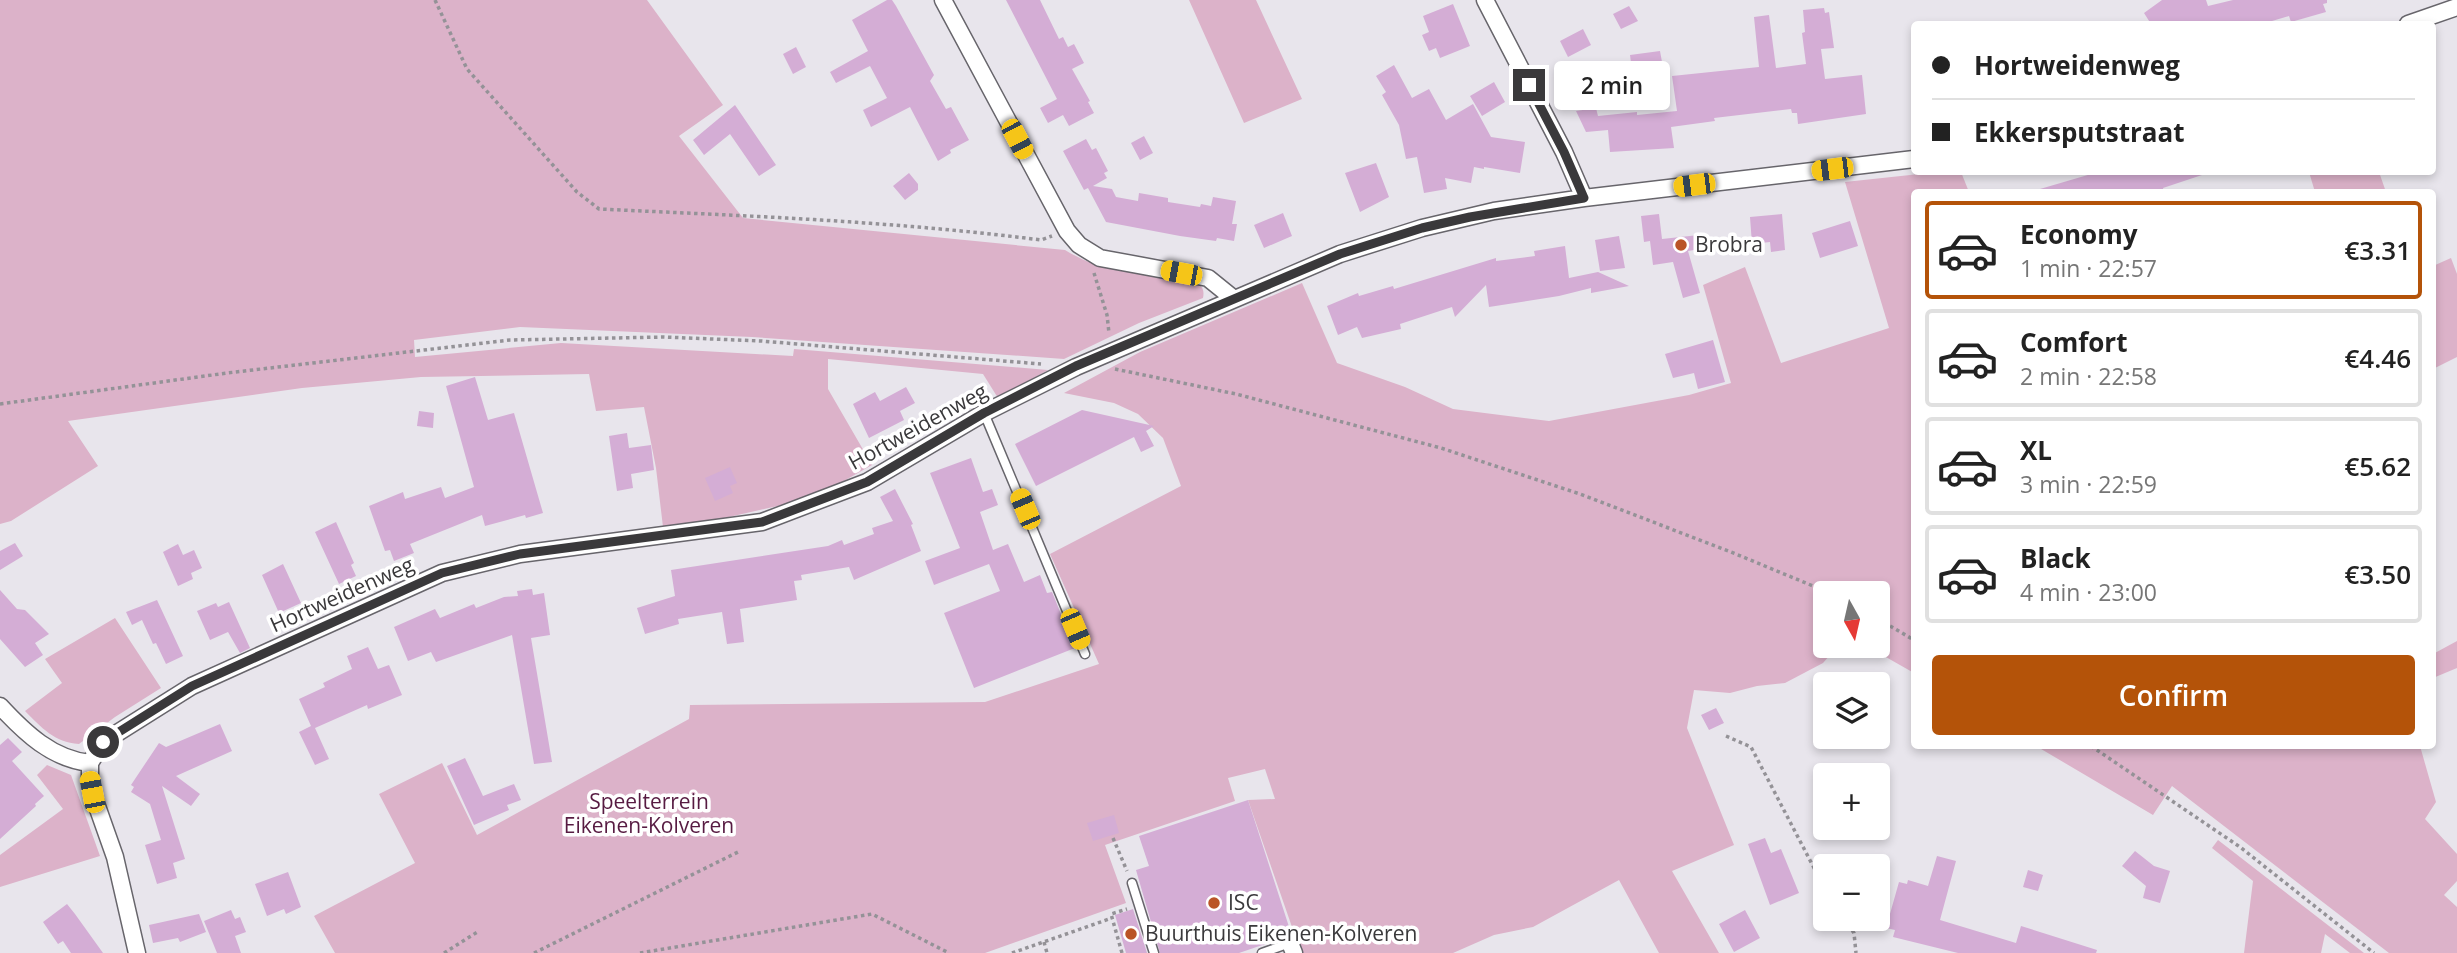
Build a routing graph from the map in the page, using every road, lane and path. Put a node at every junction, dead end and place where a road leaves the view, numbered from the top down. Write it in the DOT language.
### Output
graph roads {
  1 [pos="435,0"];
  2 [pos="943,0"];
  3 [pos="1485,0"];
  4 [pos="2457,7"];
  5 [pos="2417,21"];
  6 [pos="1911,159"];
  7 [pos="1584,198"];
  8 [pos="1067,231"];
  9 [pos="1087,251"];
  10 [pos="1234,299"];
  11 [pos="1111,352"];
  12 [pos="1076,366"];
  13 [pos="1112,369"];
  14 [pos="0,404"];
  15 [pos="984,413"];
  16 [pos="1813,586"];
  17 [pos="1890,626"];
  18 [pos="1911,638"];
  19 [pos="1085,653"];
  20 [pos="0,706"];
  21 [pos="1726,736"];
  22 [pos="2096,749"];
  23 [pos="90,763"];
  24 [pos="1113,838"];
  25 [pos="738,852"];
  26 [pos="1813,866"];
  27 [pos="1132,883"];
  28 [pos="1139,905"];
  29 [pos="1112,918"];
  30 [pos="478,931"];
  31 [pos="1853,931"];
  32 [pos="1044,942"];
  33 [pos="1292,948"];
  34 [pos="137,953"];
  35 [pos="444,953"];
  36 [pos="534,953"];
  37 [pos="640,953"];
  38 [pos="949,953"];
  39 [pos="1012,953"];
  40 [pos="1047,953"];
  41 [pos="1122,953"];
  42 [pos="1154,953"];
  43 [pos="1262,953"];
  44 [pos="1856,953"];
  45 [pos="2374,953"];
  1 -- 8 [label="path"];
  2 -- 8 [label="street"];
  3 -- 7 [label="street"];
  4 -- 5 [label="street"];
  6 -- 7 [label="street, Hortweidenweg"];
  7 -- 10 [label="street, Hortweidenweg"];
  8 -- 9 [label="street"];
  9 -- 10 [label="street"];
  9 -- 11 [label="path"];
  10 -- 11 [label="street, Hortweidenweg"];
  11 -- 12 [label="street, Hortweidenweg"];
  12 -- 14 [label="path"];
  12 -- 15 [label="street, Hortweidenweg"];
  13 -- 16 [label="path"];
  15 -- 19 [label="lane"];
  15 -- 23 [label="street, Hortweidenweg"];
  17 -- 18 [label="path"];
  20 -- 23 [label="street"];
  21 -- 26 [label="path"];
  22 -- 45 [label="path"];
  23 -- 34 [label="street"];
  24 -- 27 [label="path"];
  25 -- 36 [label="path"];
  27 -- 28 [label="lane"];
  28 -- 29 [label="path"];
  28 -- 42 [label="lane"];
  29 -- 32 [label="path"];
  29 -- 41 [label="path"];
  30 -- 35 [label="path"];
  31 -- 44 [label="path"];
  32 -- 39 [label="path"];
  32 -- 40 [label="path"];
  33 -- 43 [label="lane"];
  37 -- 38 [label="path"];
}
